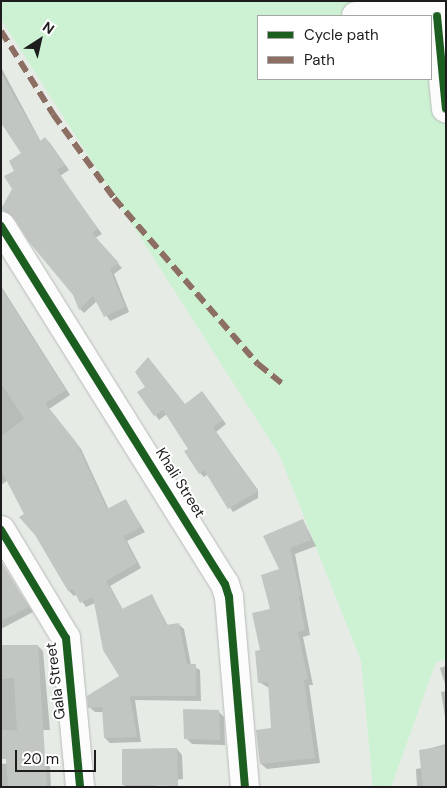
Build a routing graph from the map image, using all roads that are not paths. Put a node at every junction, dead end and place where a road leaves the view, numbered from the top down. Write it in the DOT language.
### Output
graph roads {
  1 [pos="441,16"];
  2 [pos="446,109"];
  3 [pos="1,226"];
  4 [pos="1,530"];
  5 [pos="80,787"];
  6 [pos="245,787"];
  1 -- 2 [label="street"];
  3 -- 6 [label="street, Khali Street"];
  4 -- 5 [label="street, Gala Street"];
}
